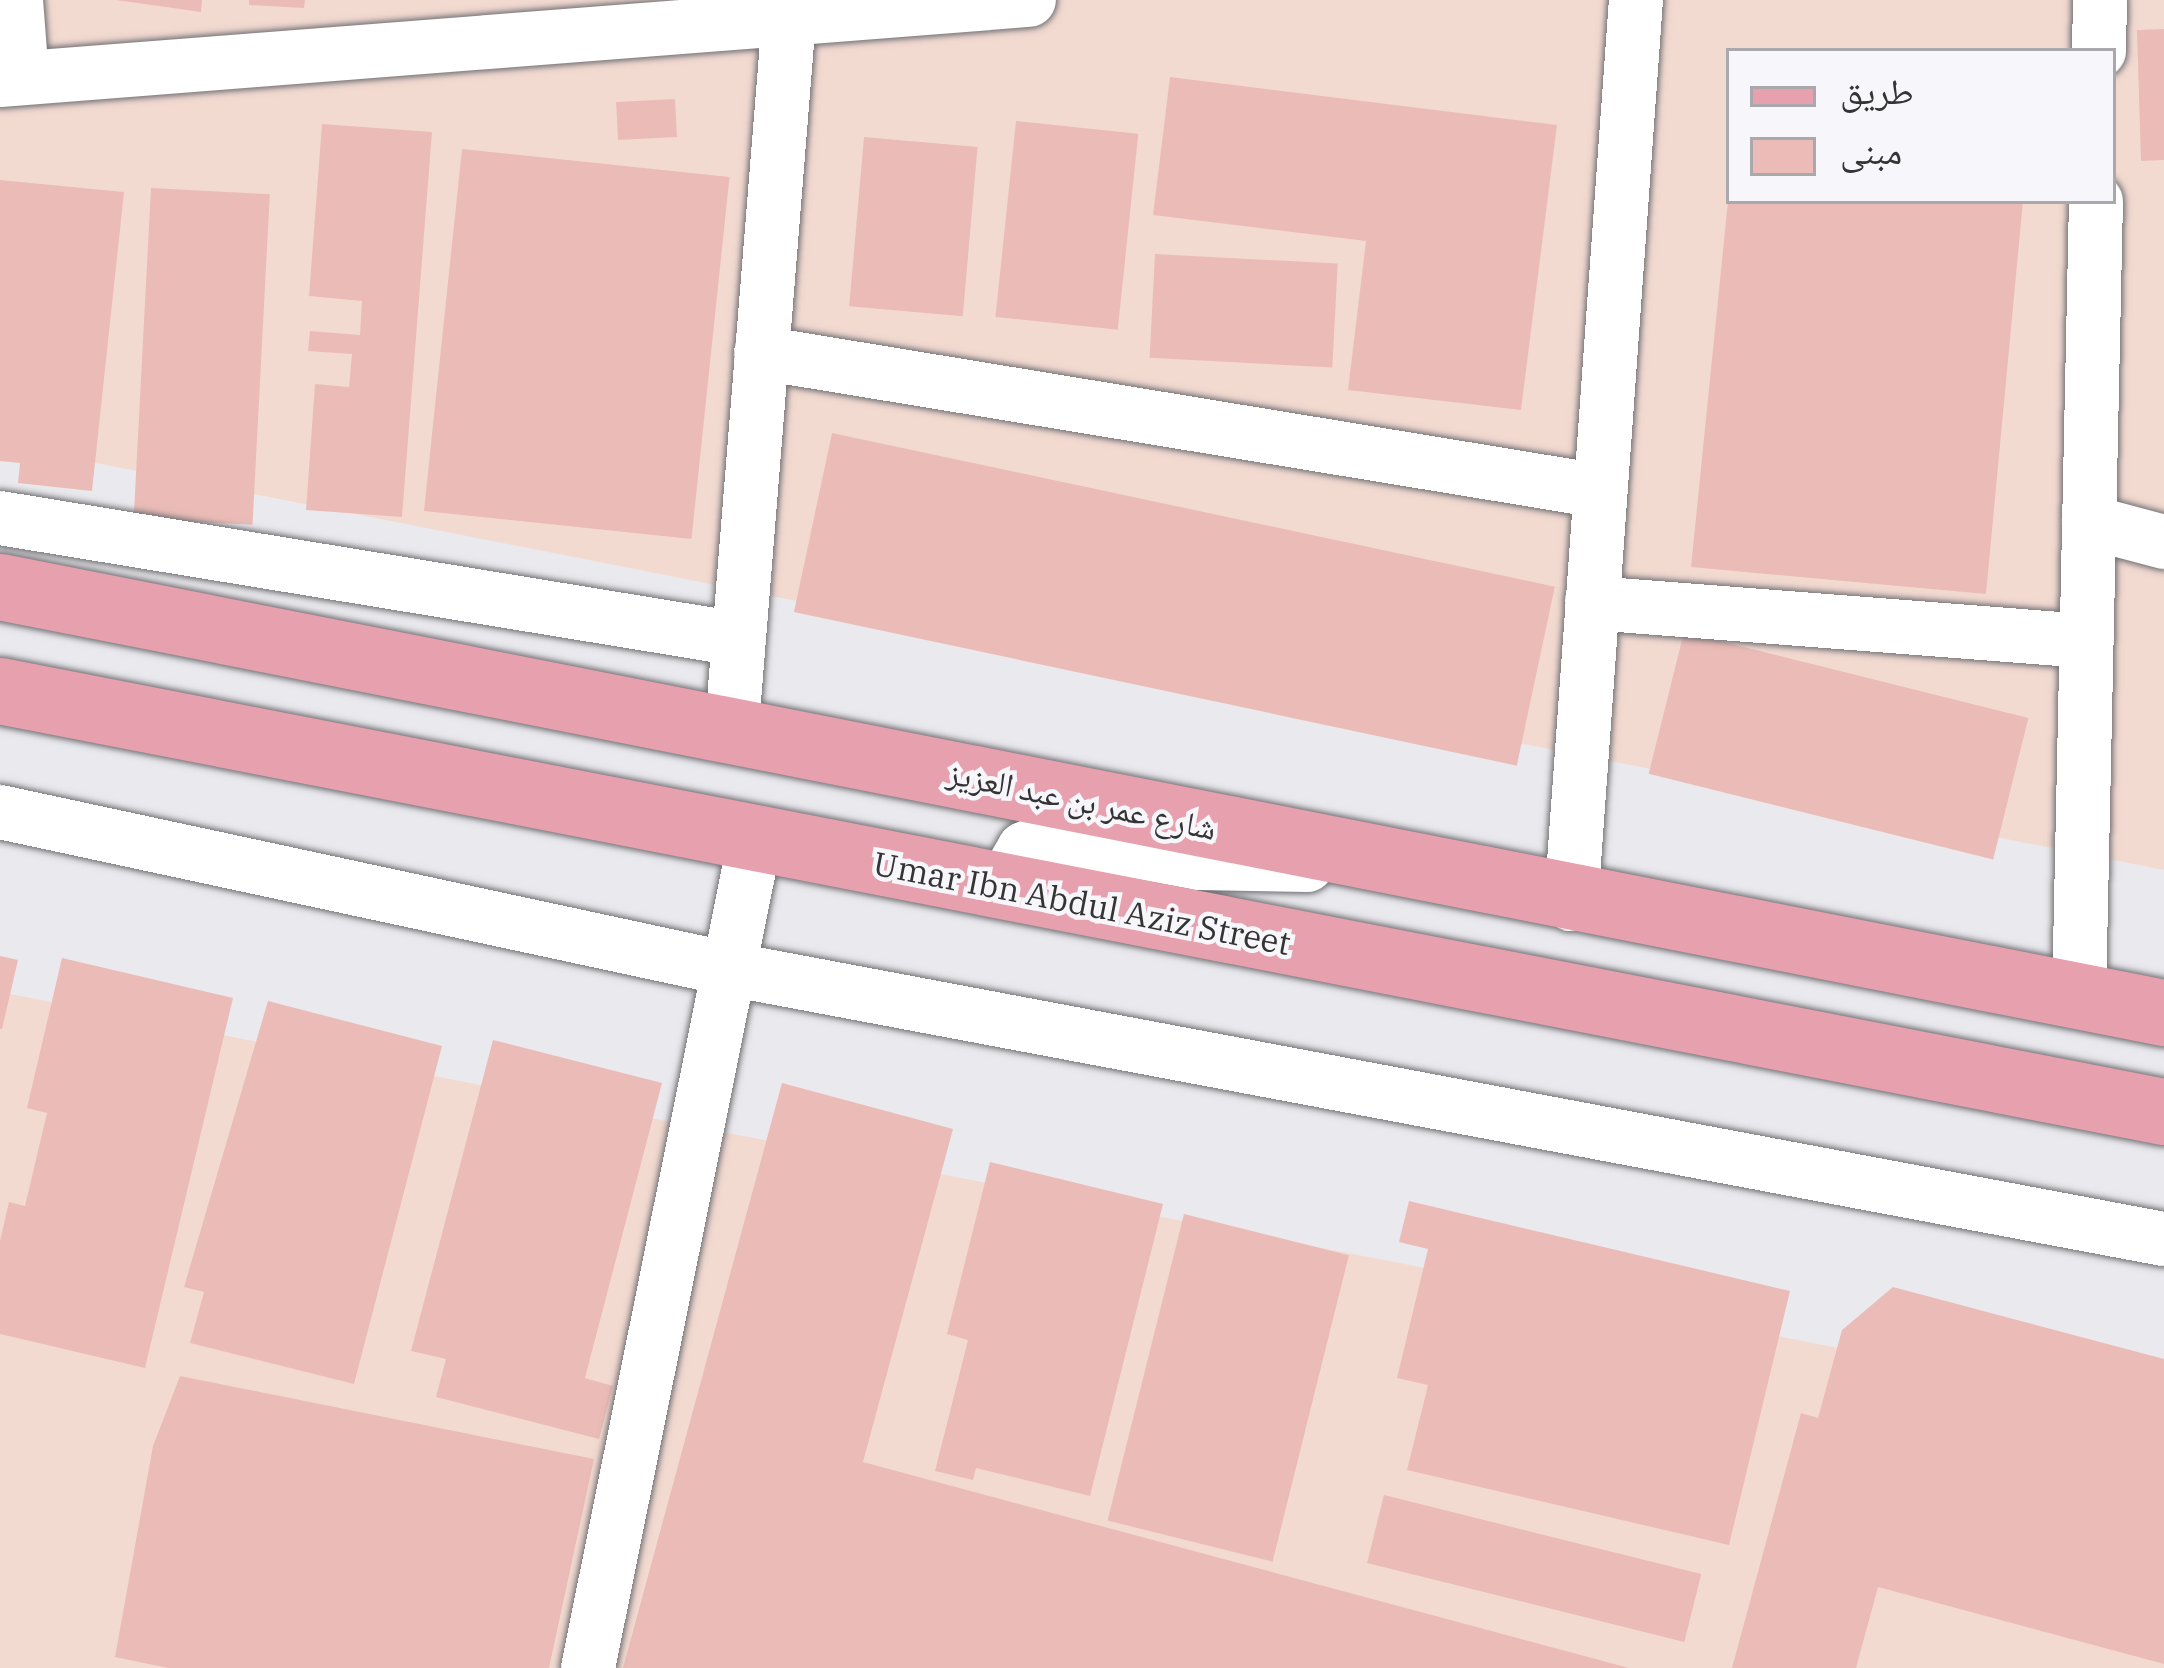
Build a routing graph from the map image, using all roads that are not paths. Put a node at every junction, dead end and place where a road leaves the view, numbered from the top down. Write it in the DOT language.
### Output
graph roads {
  1 [pos="16,0"];
  2 [pos="1029,0"];
  3 [pos="1636,0"];
  4 [pos="2100,0"];
  5 [pos="553,18"];
  6 [pos="789,18"];
  7 [pos="2099,48"];
  8 [pos="11,79"];
  9 [pos="2096,204"];
  10 [pos="761,353"];
  11 [pos="1600,491"];
  12 [pos="0,518"];
  13 [pos="2089,522"];
  14 [pos="2164,542"];
  15 [pos="216,554"];
  16 [pos="0,587"];
  17 [pos="1592,604"];
  18 [pos="125,610"];
  19 [pos="738,639"];
  20 [pos="2087,641"];
  21 [pos="0,691"];
  22 [pos="731,725"];
  23 [pos="0,812"];
  24 [pos="754,840"];
  25 [pos="1393,866"];
  26 [pos="1002,887"];
  27 [pos="1571,904"];
  28 [pos="729,969"];
  29 [pos="2079,998"];
  30 [pos="2164,1012"];
  31 [pos="2164,1112"];
  32 [pos="2164,1239"];
  33 [pos="588,1668"];
  1 -- 8 [label="street"];
  2 -- 6 [label="street"];
  3 -- 11 [label="street"];
  4 -- 7 [label="street"];
  5 -- 6 [label="street"];
  5 -- 8 [label="street"];
  6 -- 10 [label="street"];
  9 -- 13 [label="street"];
  10 -- 11 [label="street"];
  10 -- 19 [label="street"];
  11 -- 17 [label="street"];
  12 -- 15 [label="street"];
  13 -- 14 [label="street"];
  13 -- 20 [label="street"];
  15 -- 18 [label="street"];
  15 -- 19 [label="street"];
  16 -- 18 [label="main road, شارع عمر بن عبد العزيز"];
  17 -- 20 [label="street"];
  17 -- 27 [label="street"];
  18 -- 22 [label="main road, شارع عمر بن عبد العزيز"];
  19 -- 22 [label="street"];
  20 -- 29 [label="street"];
  21 -- 24 [label="main road, Umar Ibn Abdul Aziz Street"];
  22 -- 25 [label="main road, شارع عمر بن عبد العزيز"];
  23 -- 28 [label="street"];
  24 -- 26 [label="main road, Umar Ibn Abdul Aziz Street"];
  24 -- 28 [label="street"];
  25 -- 26 [label="street"];
  25 -- 27 [label="main road, شارع عمر بن عبد العزيز"];
  26 -- 31 [label="main road, Umar Ibn Abdul Aziz Street"];
  27 -- 29 [label="main road, شارع عمر بن عبد العزيز"];
  28 -- 32 [label="street"];
  28 -- 33 [label="street"];
  29 -- 30 [label="main road, شارع عمر بن عبد العزيز"];
}
